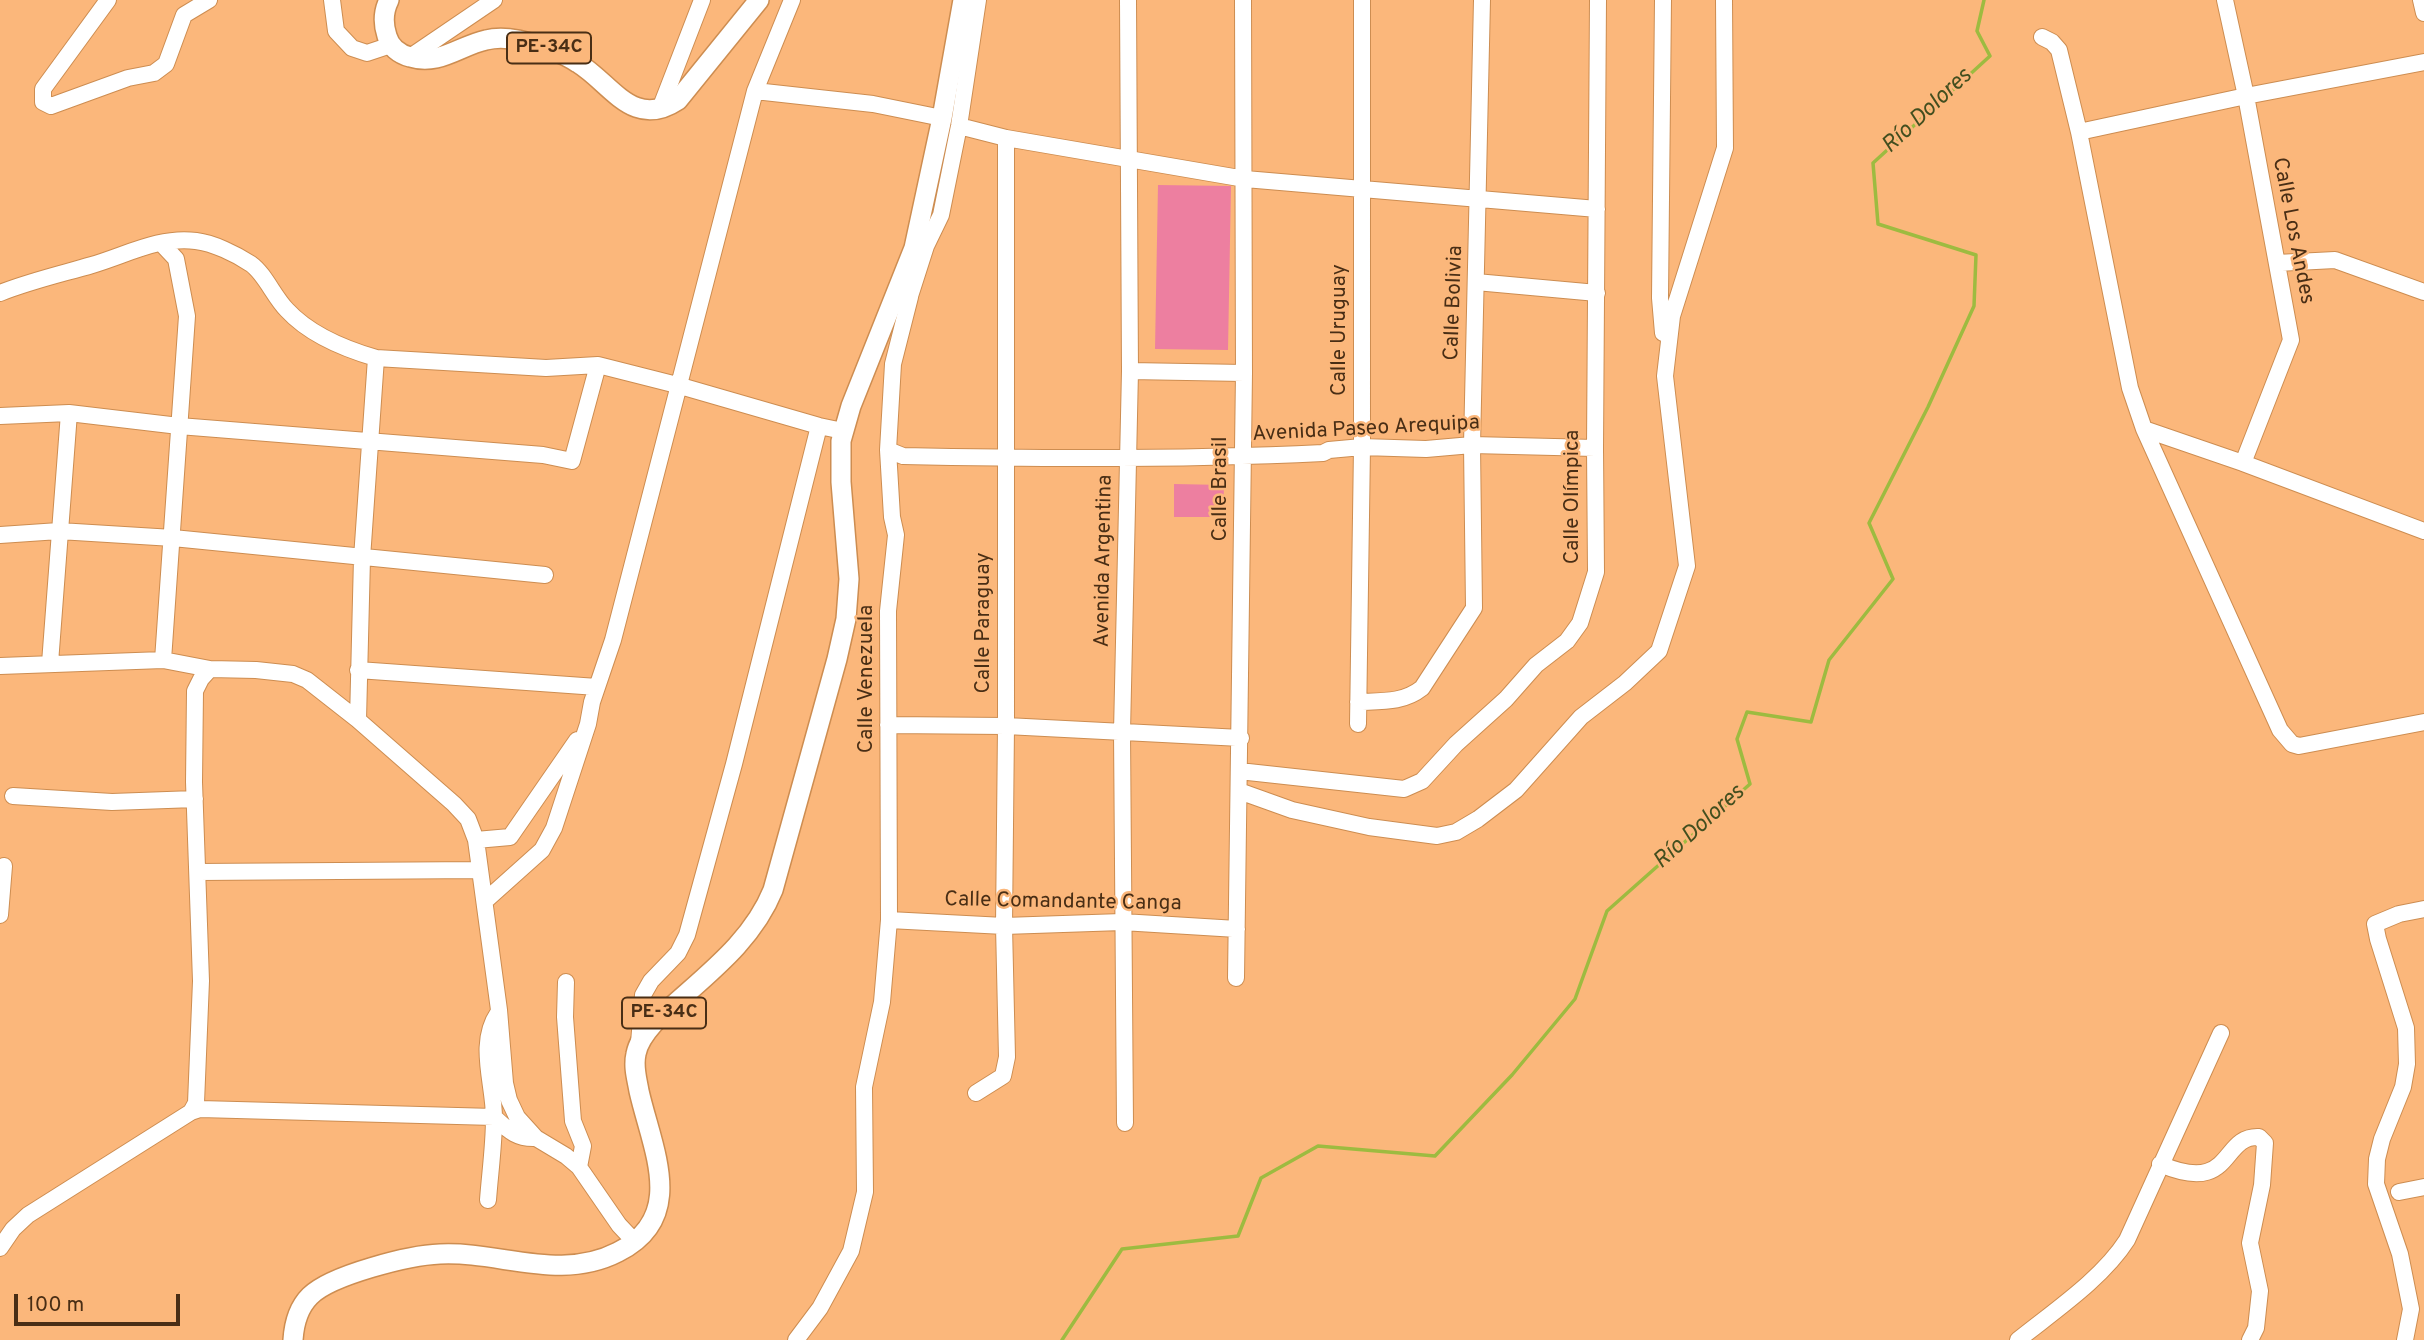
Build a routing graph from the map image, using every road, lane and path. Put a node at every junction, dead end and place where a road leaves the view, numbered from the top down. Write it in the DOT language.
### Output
graph roads {
  1 [pos="108,0"];
  2 [pos="209,0"];
  3 [pos="332,0"];
  4 [pos="389,0"];
  5 [pos="494,0"];
  6 [pos="702,0"];
  7 [pos="760,0"];
  8 [pos="792,0"];
  9 [pos="963,0"];
  10 [pos="978,0"];
  11 [pos="1128,0"];
  12 [pos="1243,0"];
  13 [pos="1362,0"];
  14 [pos="1482,0"];
  15 [pos="1598,0"];
  16 [pos="1663,0"];
  17 [pos="1724,0"];
  18 [pos="2225,0"];
  19 [pos="2421,0"];
  20 [pos="2424,13"];
  21 [pos="2042,37"];
  22 [pos="391,46"];
  23 [pos="410,57"];
  24 [pos="2424,62"];
  25 [pos="755,91"];
  26 [pos="2246,96"];
  27 [pos="660,109"];
  28 [pos="950,122"];
  29 [pos="2079,132"];
  30 [pos="1006,138"];
  31 [pos="1129,158"];
  32 [pos="1245,179"];
  33 [pos="1362,189"];
  34 [pos="1479,198"];
  35 [pos="1597,209"];
  36 [pos="161,243"];
  37 [pos="2277,263"];
  38 [pos="905,274"];
  39 [pos="1476,282"];
  40 [pos="2424,292"];
  41 [pos="0,293"];
  42 [pos="1597,293"];
  43 [pos="910,297"];
  44 [pos="376,358"];
  45 [pos="598,365"];
  46 [pos="1130,371"];
  47 [pos="1244,373"];
  48 [pos="1665,376"];
  49 [pos="677,385"];
  50 [pos="69,414"];
  51 [pos="0,416"];
  52 [pos="179,426"];
  53 [pos="819,426"];
  54 [pos="2144,429"];
  55 [pos="843,430"];
  56 [pos="370,442"];
  57 [pos="1472,445"];
  58 [pos="1362,447"];
  59 [pos="1595,448"];
  60 [pos="888,450"];
  61 [pos="1128,457"];
  62 [pos="1243,457"];
  63 [pos="1005,458"];
  64 [pos="2243,463"];
  65 [pos="59,531"];
  66 [pos="2424,531"];
  67 [pos="0,535"];
  68 [pos="173,538"];
  69 [pos="362,558"];
  70 [pos="545,575"];
  71 [pos="163,660"];
  72 [pos="50,663"];
  73 [pos="0,666"];
  74 [pos="210,669"];
  75 [pos="358,670"];
  76 [pos="597,687"];
  77 [pos="1359,702"];
  78 [pos="358,720"];
  79 [pos="2424,722"];
  80 [pos="588,724"];
  81 [pos="1358,724"];
  82 [pos="888,725"];
  83 [pos="1006,726"];
  84 [pos="1122,732"];
  85 [pos="1241,737"];
  86 [pos="1239,771"];
  87 [pos="1239,791"];
  88 [pos="13,796"];
  89 [pos="195,799"];
  90 [pos="476,841"];
  91 [pos="4,866"];
  92 [pos="480,870"];
  93 [pos="198,872"];
  94 [pos="485,901"];
  95 [pos="2424,909"];
  96 [pos="0,915"];
  97 [pos="889,920"];
  98 [pos="1122,922"];
  99 [pos="1004,926"];
  100 [pos="1237,929"];
  101 [pos="1237,978"];
  102 [pos="566,982"];
  103 [pos="499,1010"];
  104 [pos="2221,1033"];
  105 [pos="639,1043"];
  106 [pos="976,1093"];
  107 [pos="191,1112"];
  108 [pos="494,1117"];
  109 [pos="1125,1123"];
  110 [pos="536,1138"];
  111 [pos="2160,1164"];
  112 [pos="579,1167"];
  113 [pos="2424,1187"];
  114 [pos="2399,1192"];
  115 [pos="488,1200"];
  116 [pos="6,1224"];
  117 [pos="635,1242"];
  118 [pos="0,1248"];
  119 [pos="293,1340"];
  120 [pos="796,1340"];
  121 [pos="2018,1340"];
  122 [pos="2250,1340"];
  123 [pos="2405,1340"];
  1 -- 2 [label="street"];
  3 -- 22 [label="street"];
  4 -- 22 [label="main road"];
  5 -- 23 [label="street"];
  6 -- 27 [label="street"];
  7 -- 27 [label="main road"];
  8 -- 25 [label="street"];
  9 -- 28 [label="main road, PE-34C"];
  10 -- 28 [label="street"];
  11 -- 31 [label="street, Avenida Argentina"];
  12 -- 32 [label="street, Calle Brasil"];
  13 -- 33 [label="street, Calle Uruguay"];
  14 -- 34 [label="street, Calle Bolivia"];
  15 -- 35 [label="street, Calle Olímpica"];
  16 -- 48 [label="street"];
  17 -- 48 [label="street"];
  18 -- 26 [label="street, Calle Los Andes"];
  19 -- 20 [label="street"];
  21 -- 29 [label="street"];
  22 -- 23 [label="main road"];
  23 -- 27 [label="main road, PE-34C"];
  24 -- 26 [label="street"];
  25 -- 28 [label="street"];
  25 -- 49 [label="street"];
  26 -- 29 [label="street"];
  26 -- 37 [label="street, Calle Los Andes"];
  28 -- 30 [label="street"];
  28 -- 38 [label="main road, PE-34C"];
  28 -- 43 [label="street"];
  29 -- 54 [label="street"];
  30 -- 31 [label="street"];
  30 -- 63 [label="street, Calle Paraguay"];
  31 -- 32 [label="street"];
  31 -- 46 [label="street, Avenida Argentina"];
  32 -- 33 [label="street"];
  32 -- 47 [label="street, Calle Brasil"];
  33 -- 34 [label="street"];
  33 -- 58 [label="street, Calle Uruguay"];
  34 -- 35 [label="street"];
  34 -- 39 [label="street, Calle Bolivia"];
  35 -- 42 [label="street, Calle Olímpica"];
  36 -- 41 [label="street"];
  36 -- 44 [label="street"];
  36 -- 52 [label="street"];
  37 -- 40 [label="street"];
  37 -- 64 [label="street, Calle Los Andes"];
  38 -- 43 [label="street, Calle Venezuela"];
  38 -- 55 [label="main road, PE-34C"];
  39 -- 42 [label="street"];
  39 -- 57 [label="street, Calle Bolivia"];
  42 -- 59 [label="street, Calle Olímpica"];
  43 -- 60 [label="street, Calle Venezuela"];
  44 -- 45 [label="street"];
  44 -- 56 [label="street"];
  45 -- 49 [label="street"];
  45 -- 56 [label="street"];
  46 -- 47 [label="street"];
  46 -- 61 [label="street, Avenida Argentina"];
  47 -- 62 [label="street, Calle Brasil"];
  48 -- 87 [label="street"];
  49 -- 53 [label="street"];
  49 -- 76 [label="street"];
  50 -- 51 [label="street"];
  50 -- 52 [label="street"];
  50 -- 65 [label="street"];
  52 -- 56 [label="street"];
  52 -- 68 [label="street"];
  53 -- 55 [label="street"];
  53 -- 105 [label="street"];
  54 -- 64 [label="street"];
  54 -- 79 [label="street"];
  55 -- 105 [label="main road, PE-34C"];
  56 -- 69 [label="street"];
  57 -- 58 [label="street, Avenida Paseo Arequipa"];
  57 -- 59 [label="street, Avenida Paseo Arequipa"];
  57 -- 77 [label="street, Calle Bolivia"];
  58 -- 62 [label="street, Avenida Paseo Arequipa"];
  58 -- 77 [label="street, Calle Uruguay"];
  59 -- 86 [label="street, Calle Olímpica"];
  60 -- 63 [label="street, Avenida Paseo Arequipa"];
  60 -- 82 [label="street, Calle Venezuela"];
  61 -- 62 [label="street, Avenida Paseo Arequipa"];
  61 -- 63 [label="street, Avenida Paseo Arequipa"];
  61 -- 84 [label="street, Avenida Argentina"];
  62 -- 85 [label="street, Calle Brasil"];
  63 -- 83 [label="street, Calle Paraguay"];
  64 -- 66 [label="street"];
  65 -- 67 [label="street"];
  65 -- 68 [label="street"];
  65 -- 72 [label="street"];
  68 -- 69 [label="street"];
  68 -- 71 [label="street"];
  69 -- 70 [label="street"];
  69 -- 75 [label="street"];
  71 -- 72 [label="street"];
  71 -- 74 [label="street"];
  72 -- 73 [label="street"];
  74 -- 78 [label="street"];
  74 -- 89 [label="street"];
  75 -- 76 [label="street"];
  75 -- 78 [label="street"];
  76 -- 80 [label="street"];
  77 -- 81 [label="street, Calle Uruguay"];
  78 -- 90 [label="street"];
  80 -- 90 [label="street"];
  80 -- 94 [label="street"];
  82 -- 83 [label="street"];
  82 -- 97 [label="street, Calle Venezuela"];
  83 -- 84 [label="street"];
  83 -- 99 [label="street, Calle Paraguay"];
  84 -- 85 [label="street"];
  84 -- 98 [label="street, Avenida Argentina"];
  85 -- 86 [label="street, Calle Brasil"];
  86 -- 87 [label="street, Calle Brasil"];
  87 -- 100 [label="street, Calle Brasil"];
  88 -- 89 [label="street"];
  89 -- 93 [label="street"];
  90 -- 92 [label="street"];
  91 -- 96 [label="street"];
  92 -- 93 [label="street"];
  92 -- 94 [label="street"];
  93 -- 107 [label="street"];
  94 -- 103 [label="street"];
  95 -- 123 [label="street"];
  97 -- 99 [label="street, Calle Comandante Canga"];
  97 -- 120 [label="street, Calle Venezuela"];
  98 -- 99 [label="street, Calle Comandante Canga"];
  98 -- 100 [label="street, Calle Comandante Canga"];
  98 -- 109 [label="street, Avenida Argentina"];
  99 -- 106 [label="street, Calle Paraguay"];
  100 -- 101 [label="street, Calle Brasil"];
  102 -- 112 [label="street"];
  103 -- 108 [label="street"];
  103 -- 110 [label="street"];
  104 -- 111 [label="street"];
  105 -- 117 [label="main road, PE-34C"];
  107 -- 108 [label="street"];
  107 -- 116 [label="street"];
  108 -- 110 [label="street"];
  108 -- 115 [label="street"];
  110 -- 112 [label="street"];
  111 -- 121 [label="street"];
  111 -- 122 [label="street"];
  112 -- 117 [label="street"];
  113 -- 114 [label="street"];
  116 -- 118 [label="street"];
  117 -- 119 [label="main road, PE-34C"];
}
